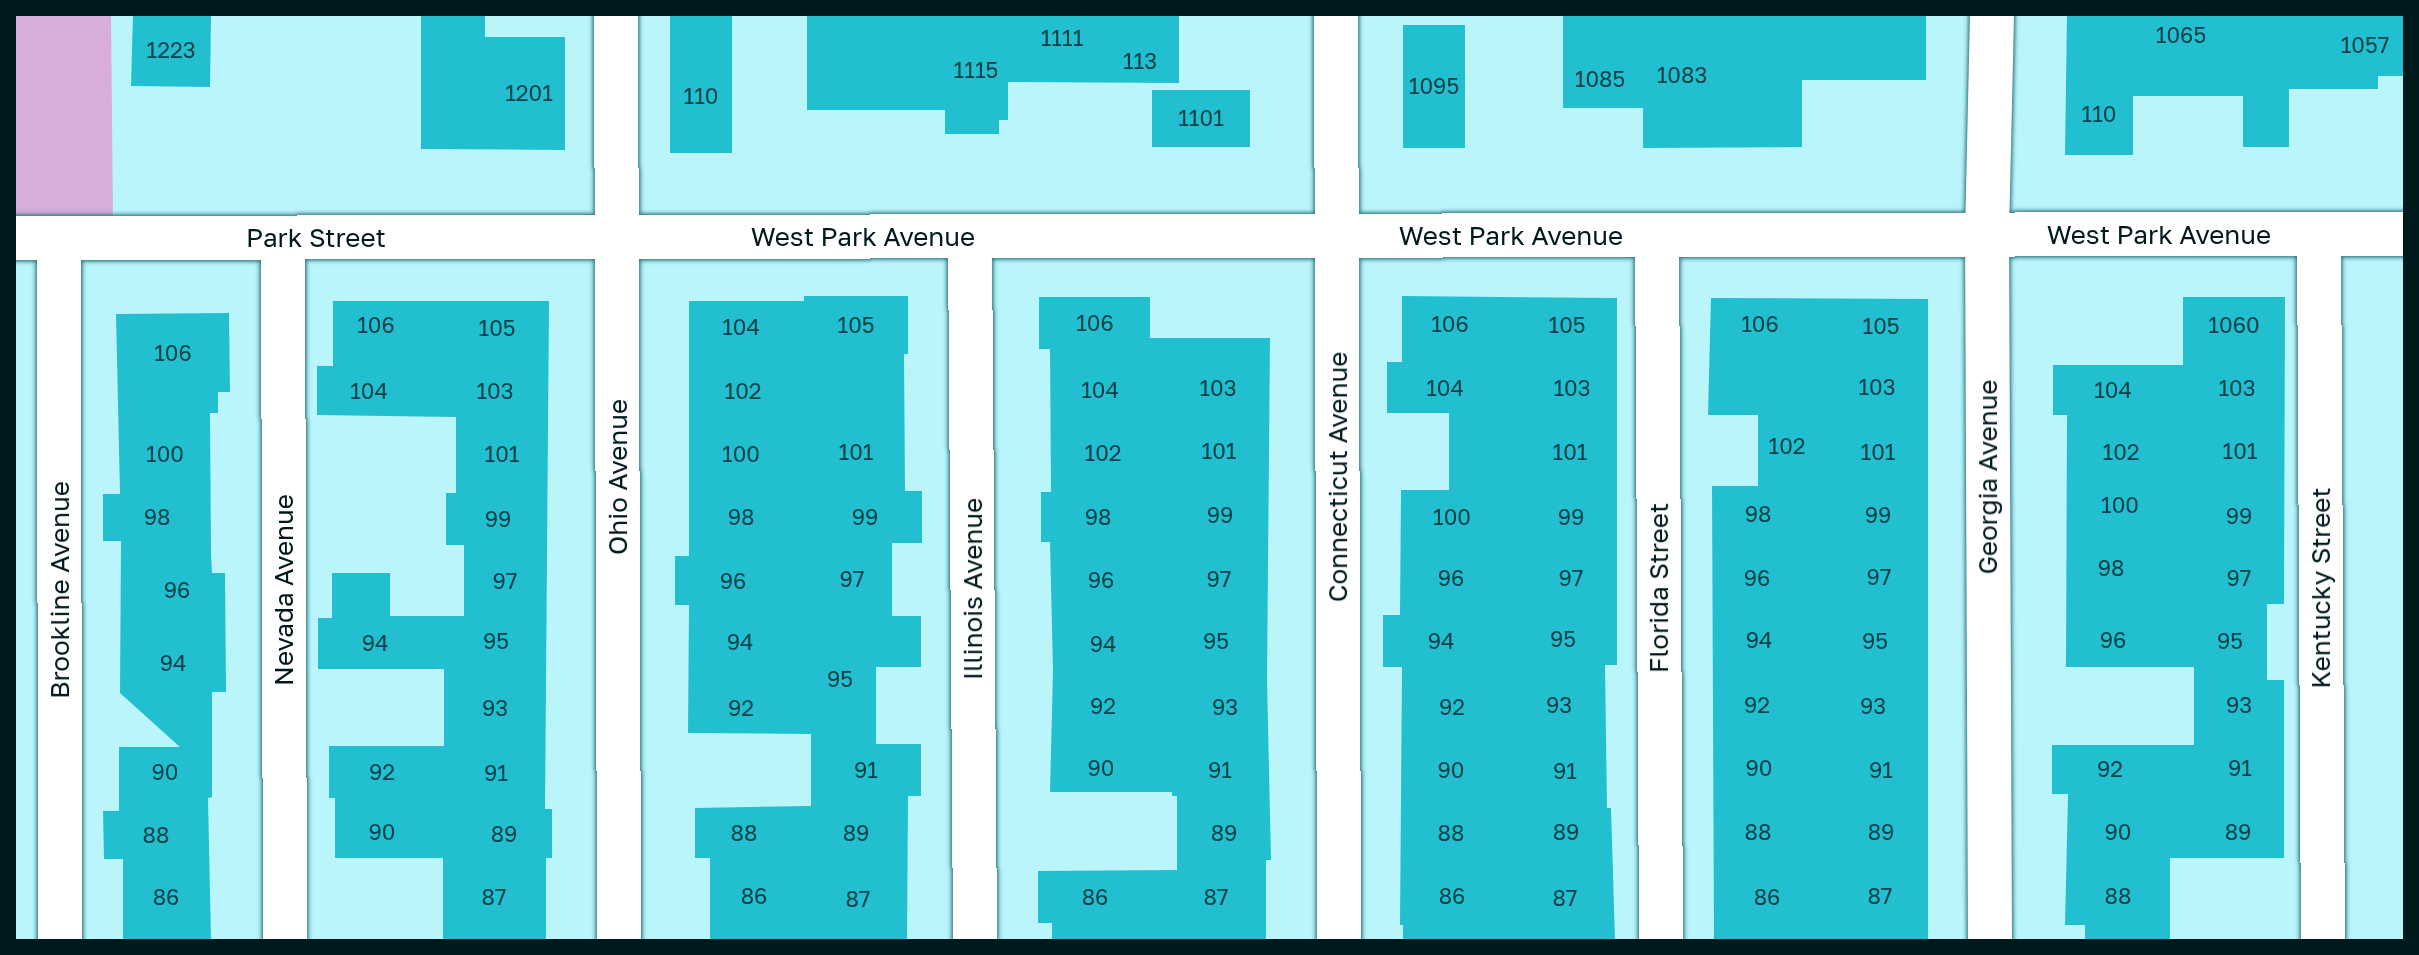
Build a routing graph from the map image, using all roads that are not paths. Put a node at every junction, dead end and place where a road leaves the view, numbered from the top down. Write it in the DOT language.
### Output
graph roads {
  1 [pos="616,14"];
  2 [pos="1336,14"];
  3 [pos="1992,14"];
  4 [pos="2319,234"];
  5 [pos="2405,234"];
  6 [pos="1987,235"];
  7 [pos="1337,236"];
  8 [pos="1657,236"];
  9 [pos="617,237"];
  10 [pos="970,237"];
  11 [pos="14,238"];
  12 [pos="59,238"];
  13 [pos="283,238"];
  14 [pos="60,941"];
  15 [pos="285,941"];
  16 [pos="619,941"];
  17 [pos="975,941"];
  18 [pos="1339,941"];
  19 [pos="1661,941"];
  20 [pos="1990,941"];
  21 [pos="2323,941"];
  1 -- 9 [label="street, Ohio Avenue"];
  2 -- 7 [label="street, Connecticut Avenue"];
  3 -- 6 [label="street, Georgia Avenue"];
  4 -- 5 [label="street, West Park Avenue"];
  4 -- 6 [label="street, West Park Avenue"];
  4 -- 21 [label="street, Kentucky Street"];
  6 -- 8 [label="street, West Park Avenue"];
  6 -- 20 [label="street, Georgia Avenue"];
  7 -- 8 [label="street, West Park Avenue"];
  7 -- 10 [label="street, West Park Avenue"];
  7 -- 18 [label="street, Connecticut Avenue"];
  8 -- 19 [label="street, Florida Street"];
  9 -- 10 [label="street, West Park Avenue"];
  9 -- 13 [label="street, Park Street"];
  9 -- 16 [label="street, Ohio Avenue"];
  10 -- 17 [label="street, Illinois Avenue"];
  11 -- 12 [label="street, Park Street"];
  12 -- 13 [label="street, Park Street"];
  12 -- 14 [label="street, Brookline Avenue"];
  13 -- 15 [label="street, Nevada Avenue"];
}
